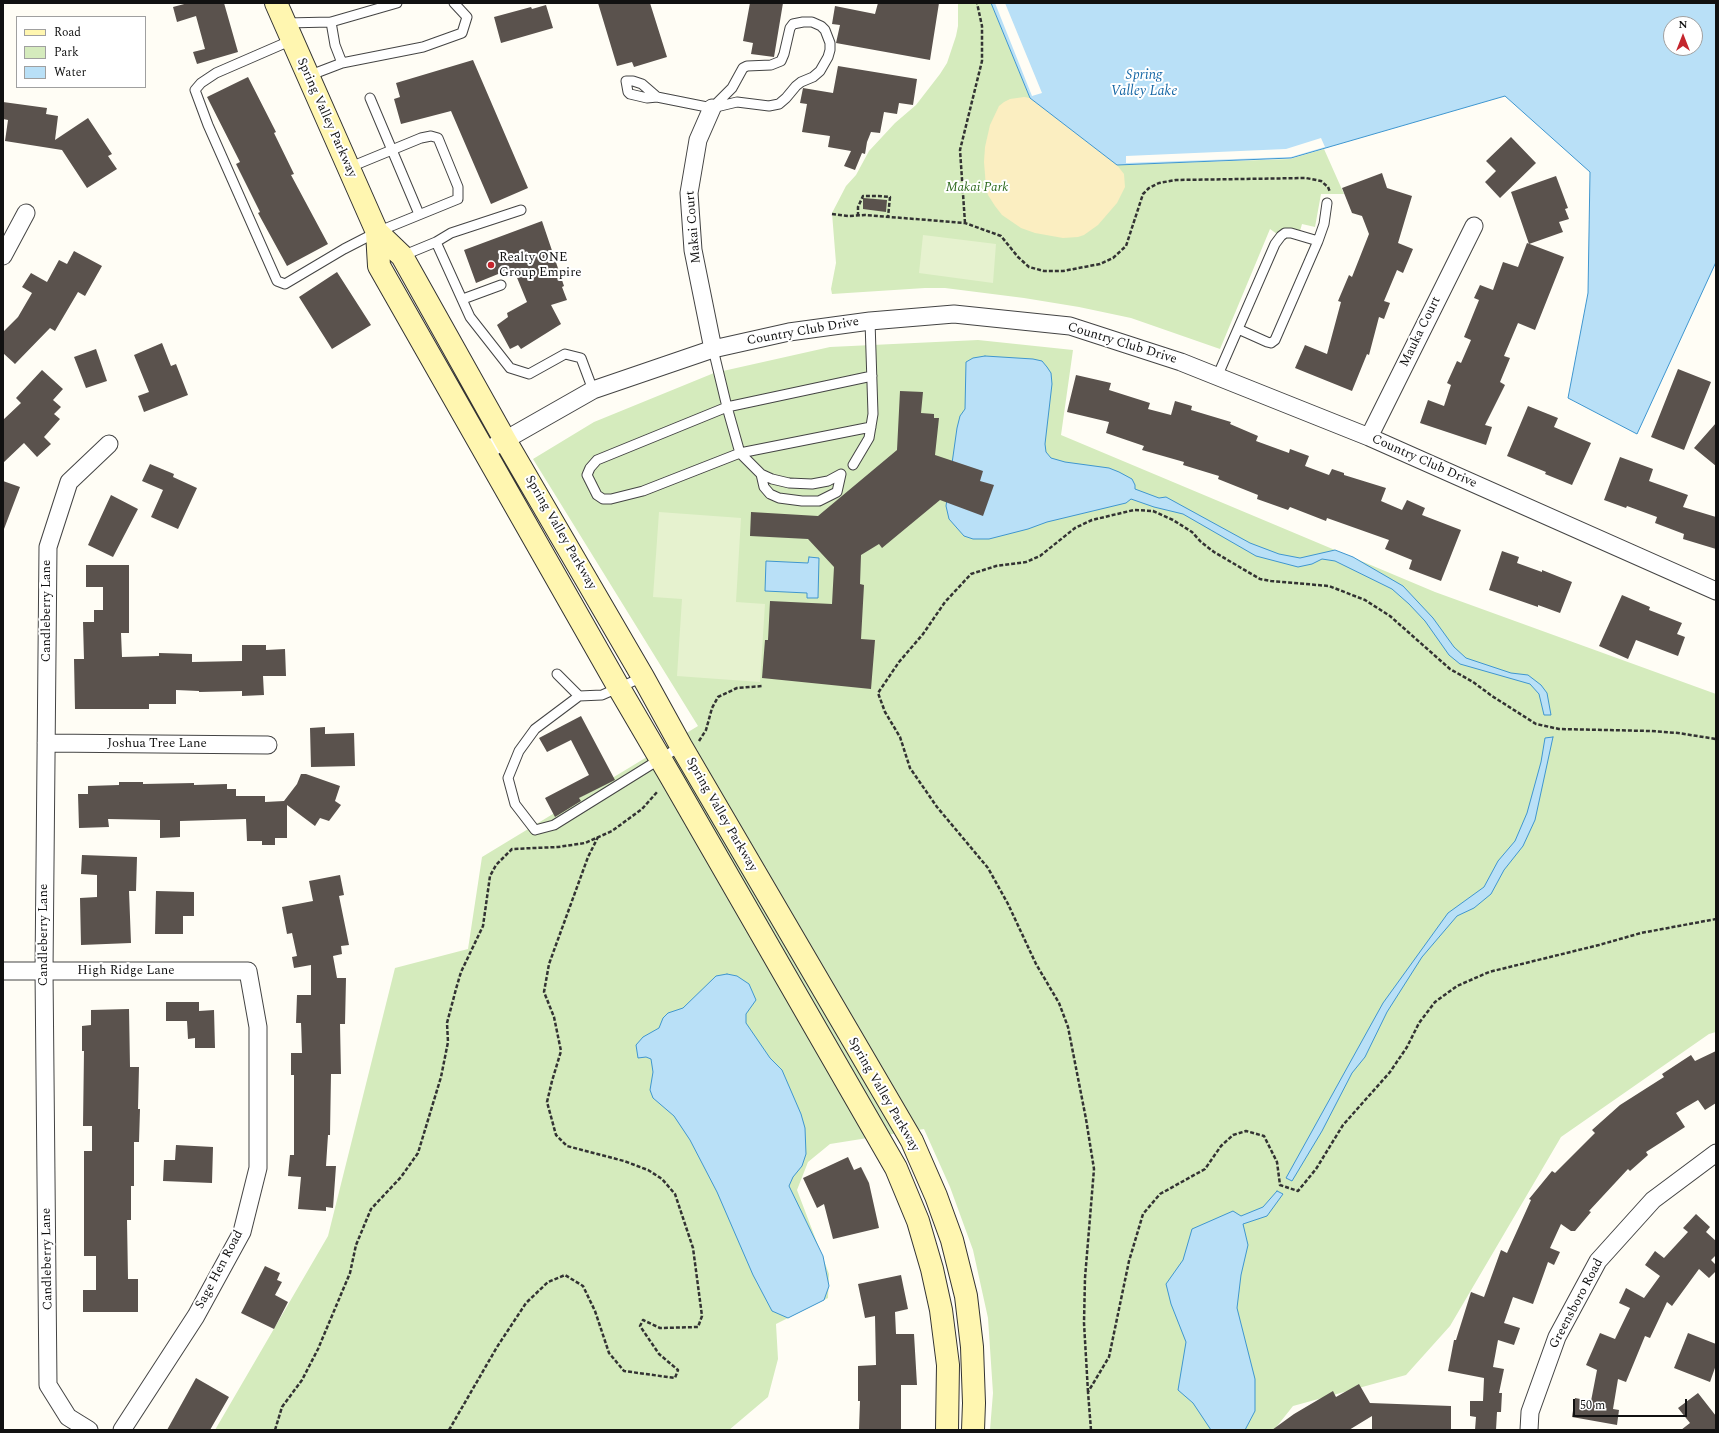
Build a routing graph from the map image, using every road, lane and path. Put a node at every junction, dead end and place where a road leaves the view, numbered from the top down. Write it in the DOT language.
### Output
graph roads {
  1 [pos="276,3"];
  2 [pos="397,3"];
  3 [pos="454,3"];
  4 [pos="976,3"];
  5 [pos="331,22"];
  6 [pos="288,32"];
  7 [pos="342,63"];
  8 [pos="308,76"];
  9 [pos="657,96"];
  10 [pos="370,98"];
  11 [pos="712,108"];
  12 [pos="391,150"];
  13 [pos="348,168"];
  14 [pos="1329,198"];
  15 [pos="521,210"];
  16 [pos="26,213"];
  17 [pos="419,214"];
  18 [pos="832,214"];
  19 [pos="858,216"];
  20 [pos="888,217"];
  21 [pos="965,223"];
  22 [pos="1474,226"];
  23 [pos="378,232"];
  24 [pos="1318,241"];
  25 [pos="436,242"];
  26 [pos="3,256"];
  27 [pos="402,256"];
  28 [pos="501,285"];
  29 [pos="463,299"];
  30 [pos="870,321"];
  31 [pos="1238,329"];
  32 [pos="713,349"];
  33 [pos="872,376"];
  34 [pos="1217,377"];
  35 [pos="593,390"];
  36 [pos="727,407"];
  37 [pos="871,427"];
  38 [pos="1369,437"];
  39 [pos="505,440"];
  40 [pos="109,444"];
  41 [pos="484,452"];
  42 [pos="740,453"];
  43 [pos="853,465"];
  44 [pos="761,474"];
  45 [pos="1716,591"];
  46 [pos="557,674"];
  47 [pos="643,677"];
  48 [pos="763,686"];
  49 [pos="619,688"];
  50 [pos="579,696"];
  51 [pos="1716,740"];
  52 [pos="46,743"];
  53 [pos="268,744"];
  54 [pos="684,752"];
  55 [pos="666,768"];
  56 [pos="598,837"];
  57 [pos="1716,918"];
  58 [pos="3,971"];
  59 [pos="44,971"];
  60 [pos="248,971"];
  61 [pos="1716,1153"];
  62 [pos="1088,1392"];
  63 [pos="89,1430"];
  64 [pos="122,1430"];
  65 [pos="275,1430"];
  66 [pos="448,1430"];
  67 [pos="947,1430"];
  68 [pos="973,1430"];
  69 [pos="1091,1430"];
  70 [pos="1529,1430"];
  1 -- 6 [label="street, Spring Valley Parkway"];
  2 -- 5 [label="lane"];
  3 -- 7 [label="lane"];
  4 -- 21 [label="path"];
  5 -- 6 [label="lane"];
  5 -- 7 [label="lane"];
  6 -- 8 [label="street, Spring Valley Parkway"];
  6 -- 23 [label="lane"];
  7 -- 8 [label="lane"];
  8 -- 13 [label="street, Spring Valley Parkway"];
  9 -- 11 [label="lane"];
  10 -- 12 [label="lane"];
  11 -- 11 [label="lane"];
  11 -- 32 [label="street, Makai Court"];
  12 -- 13 [label="lane"];
  12 -- 17 [label="lane"];
  12 -- 17 [label="lane"];
  13 -- 23 [label="street, Spring Valley Parkway"];
  14 -- 21 [label="path"];
  14 -- 24 [label="lane"];
  15 -- 25 [label="lane"];
  16 -- 26 [label="street"];
  17 -- 23 [label="lane"];
  18 -- 19 [label="path"];
  19 -- 20 [label="path"];
  19 -- 20 [label="path"];
  20 -- 21 [label="path"];
  22 -- 38 [label="street, Mauka Court"];
  23 -- 27 [label="street, Spring Valley Parkway"];
  23 -- 41 [label="street, Spring Valley Parkway"];
  24 -- 31 [label="lane"];
  24 -- 31 [label="lane"];
  25 -- 27 [label="lane"];
  25 -- 29 [label="lane"];
  27 -- 39 [label="street, Spring Valley Parkway"];
  28 -- 29 [label="lane"];
  29 -- 35 [label="lane"];
  30 -- 32 [label="street, Country Club Drive"];
  30 -- 33 [label="lane"];
  30 -- 34 [label="street, Country Club Drive"];
  31 -- 34 [label="lane"];
  32 -- 35 [label="street, Country Club Drive"];
  32 -- 36 [label="lane"];
  33 -- 36 [label="lane"];
  33 -- 37 [label="lane"];
  34 -- 38 [label="street, Country Club Drive"];
  35 -- 39 [label="street, Country Club Drive"];
  36 -- 42 [label="lane"];
  36 -- 42 [label="lane"];
  37 -- 42 [label="lane"];
  37 -- 43 [label="lane"];
  38 -- 45 [label="street, Country Club Drive"];
  39 -- 41 [label="street, Country Club Drive"];
  39 -- 47 [label="street, Spring Valley Parkway"];
  40 -- 52 [label="street, Candleberry Lane"];
  41 -- 49 [label="street, Spring Valley Parkway"];
  42 -- 44 [label="lane"];
  44 -- 44 [label="lane"];
  46 -- 50 [label="lane"];
  47 -- 49 [label="lane"];
  47 -- 54 [label="street, Spring Valley Parkway"];
  48 -- 54 [label="path"];
  49 -- 50 [label="lane"];
  49 -- 55 [label="street, Spring Valley Parkway"];
  50 -- 55 [label="lane"];
  51 -- 62 [label="path"];
  52 -- 53 [label="street, Joshua Tree Lane"];
  52 -- 59 [label="street, Candleberry Lane"];
  54 -- 55 [label="lane"];
  54 -- 68 [label="street, Spring Valley Parkway"];
  55 -- 56 [label="path"];
  55 -- 67 [label="street, Spring Valley Parkway"];
  56 -- 65 [label="path"];
  56 -- 66 [label="path"];
  57 -- 62 [label="path"];
  58 -- 59 [label="street, High Ridge Lane"];
  59 -- 60 [label="street, High Ridge Lane"];
  59 -- 63 [label="street, Candleberry Lane"];
  60 -- 64 [label="street, Sage Hen Road"];
  61 -- 70 [label="street, Greensboro Road"];
  62 -- 69 [label="path"];
}
